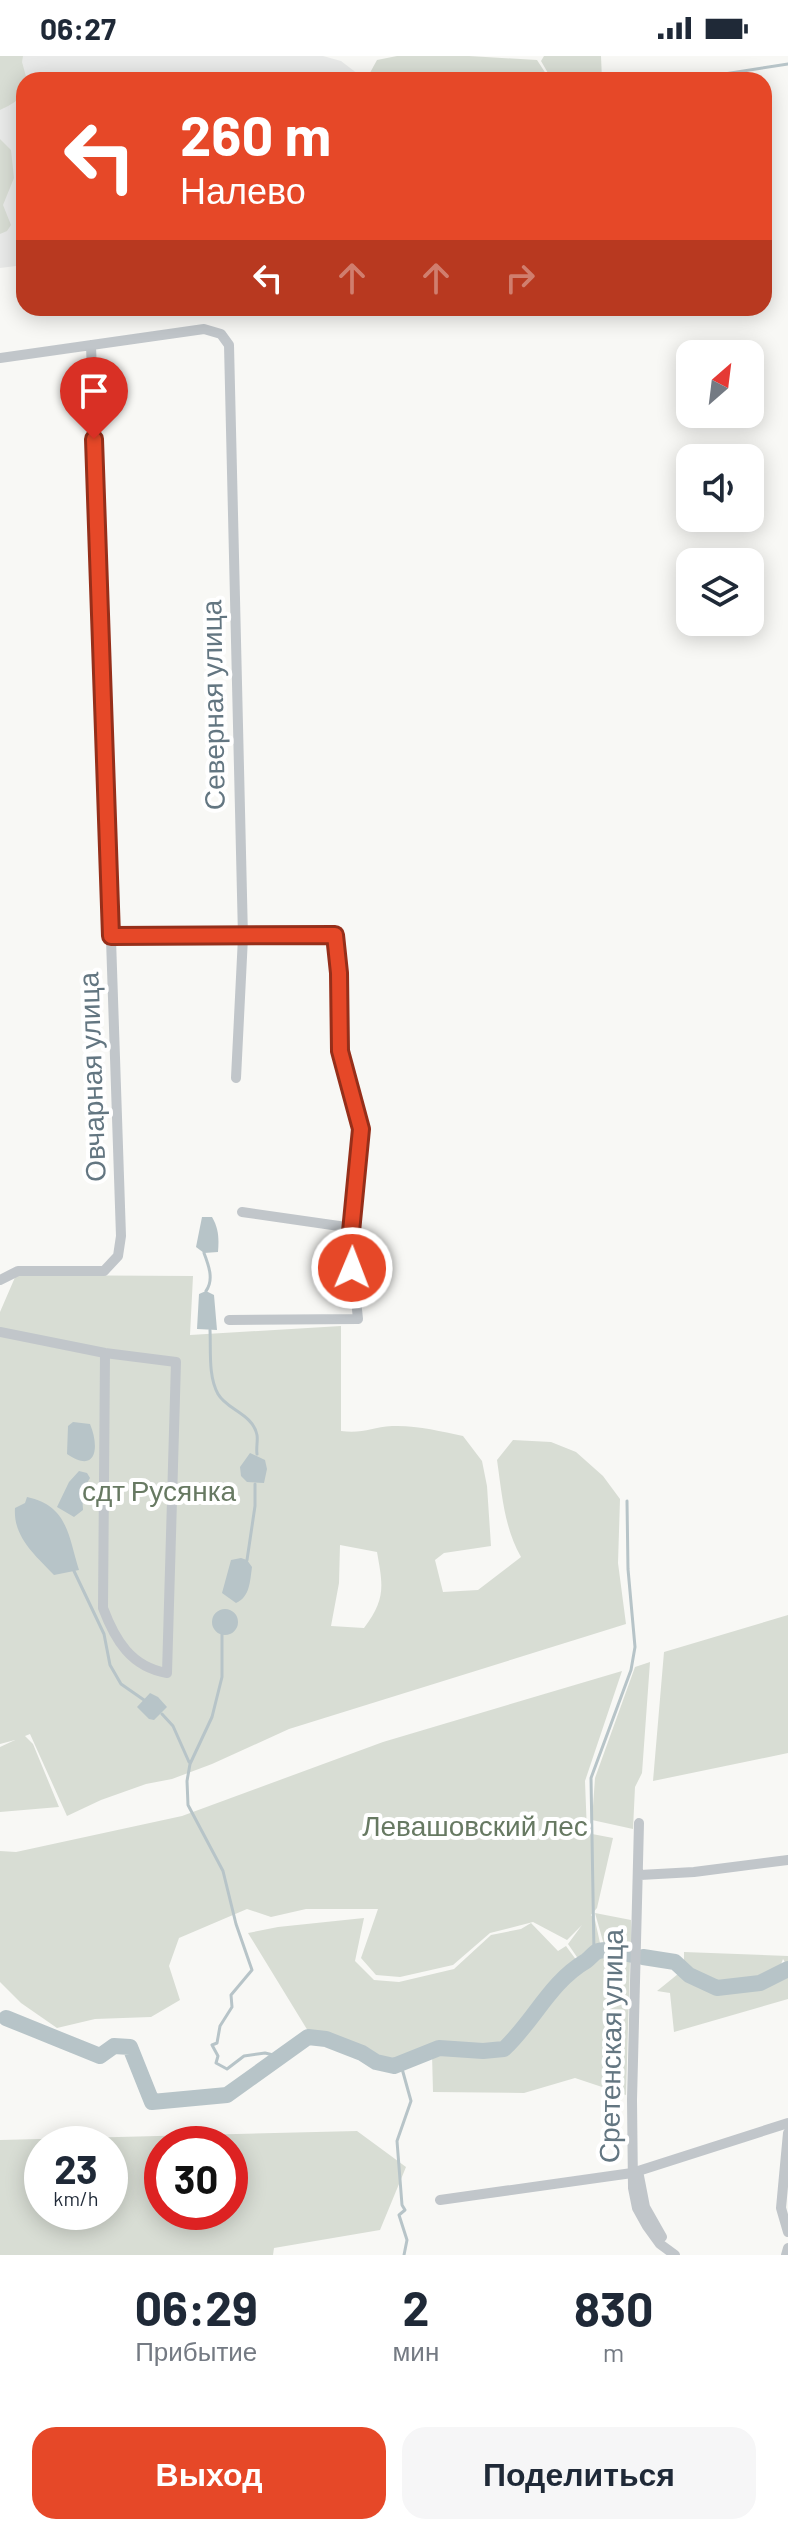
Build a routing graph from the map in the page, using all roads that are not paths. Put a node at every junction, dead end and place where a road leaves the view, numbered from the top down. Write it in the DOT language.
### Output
graph roads {
  1 [pos="91,345"];
  2 [pos="0,358"];
  3 [pos="111,936"];
  4 [pos="243,937"];
  5 [pos="236,1078"];
  6 [pos="242,1212"];
  7 [pos="353,1228"];
  8 [pos="0,1280"];
  9 [pos="229,1320"];
  10 [pos="0,1332"];
  11 [pos="105,1353"];
  12 [pos="639,1823"];
  13 [pos="788,1860"];
  14 [pos="640,1875"];
  15 [pos="788,2123"];
  16 [pos="788,2133"];
  17 [pos="636,2175"];
  18 [pos="440,2200"];
  19 [pos="788,2232"];
  20 [pos="788,2248"];
  21 [pos="675,2255"];
  22 [pos="684,2255"];
  23 [pos="786,2255"];
  1 -- 2 [label="street"];
  1 -- 3 [label="street, Овчарная улица"];
  1 -- 4 [label="street, Северная улица"];
  3 -- 4 [label="street"];
  3 -- 8 [label="street, Овчарная улица"];
  4 -- 5 [label="street, Северная улица"];
  4 -- 7 [label="street"];
  6 -- 7 [label="street"];
  7 -- 9 [label="street"];
  10 -- 11 [label="street"];
  11 -- 11 [label="street"];
  12 -- 14 [label="street, Сретенская улица"];
  13 -- 14 [label="street"];
  14 -- 17 [label="street, Сретенская улица"];
  15 -- 17 [label="street"];
  16 -- 19 [label="street"];
  17 -- 18 [label="street"];
  17 -- 21 [label="street, Сретенская улица"];
  17 -- 22 [label="street"];
  20 -- 23 [label="street"];
}
